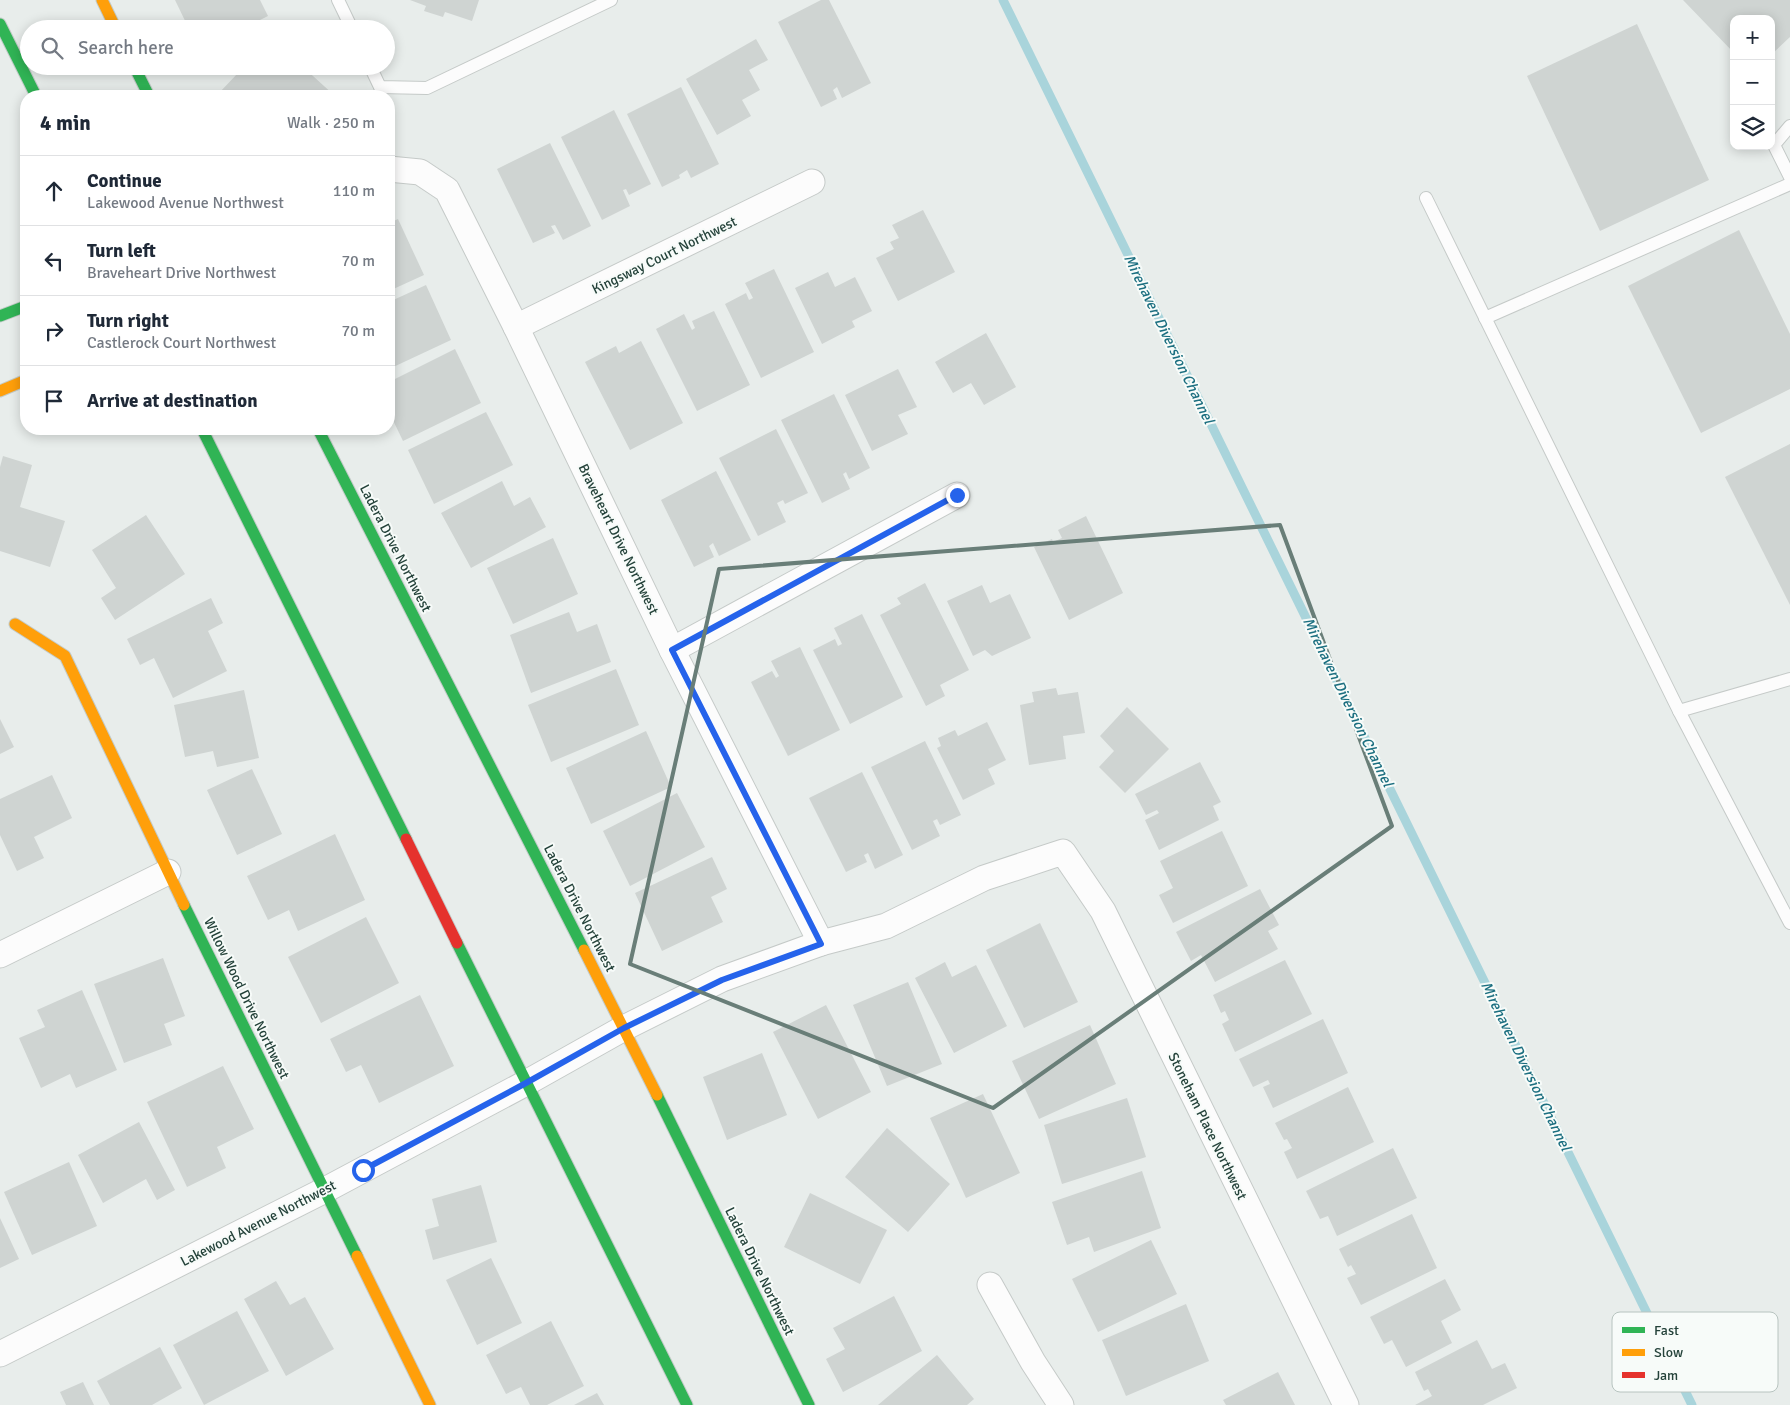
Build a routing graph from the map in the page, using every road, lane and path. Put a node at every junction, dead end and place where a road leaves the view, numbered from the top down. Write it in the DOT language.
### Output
graph roads {
  1 [pos="102,0"];
  2 [pos="338,0"];
  3 [pos="611,0"];
  4 [pos="112,20"];
  5 [pos="348,20"];
  6 [pos="0,24"];
  7 [pos="20,64"];
  8 [pos="26,75"];
  9 [pos="138,75"];
  10 [pos="374,75"];
  11 [pos="33,90"];
  12 [pos="146,90"];
  13 [pos="1790,126"];
  14 [pos="395,170"];
  15 [pos="1790,177"];
  16 [pos="812,182"];
  17 [pos="1790,184"];
  18 [pos="1426,198"];
  19 [pos="20,308"];
  20 [pos="0,316"];
  21 [pos="1485,318"];
  22 [pos="516,327"];
  23 [pos="20,383"];
  24 [pos="0,391"];
  25 [pos="205,435"];
  26 [pos="321,435"];
  27 [pos="957,495"];
  28 [pos="7,625"];
  29 [pos="672,650"];
  30 [pos="1790,678"];
  31 [pos="1679,711"];
  32 [pos="1063,852"];
  33 [pos="168,872"];
  34 [pos="1790,923"];
  35 [pos="821,944"];
  36 [pos="0,954"];
  37 [pos="624,1028"];
  38 [pos="526,1083"];
  39 [pos="325,1190"];
  40 [pos="990,1285"];
  41 [pos="0,1354"];
  42 [pos="430,1405"];
  43 [pos="687,1405"];
  44 [pos="809,1405"];
  45 [pos="1061,1405"];
  46 [pos="1346,1405"];
  1 -- 4 [label="main road"];
  2 -- 5 [label="lane"];
  3 -- 10 [label="lane"];
  6 -- 7 [label="main road"];
  8 -- 11 [label="main road"];
  9 -- 12 [label="main road"];
  13 -- 15 [label="lane"];
  14 -- 22 [label="street, Braveheart Drive Northwest"];
  16 -- 22 [label="street, Kingsway Court Northwest"];
  17 -- 21 [label="lane"];
  18 -- 21 [label="lane"];
  19 -- 20 [label="main road"];
  21 -- 31 [label="lane"];
  22 -- 29 [label="street, Braveheart Drive Northwest"];
  23 -- 24 [label="main road"];
  25 -- 38 [label="main road"];
  26 -- 37 [label="main road, Ladera Drive Northwest"];
  27 -- 29 [label="street"];
  28 -- 33 [label="main road, Willow Wood Drive Northwest"];
  29 -- 35 [label="street, Braveheart Drive Northwest"];
  30 -- 31 [label="lane"];
  31 -- 34 [label="lane"];
  32 -- 35 [label="street, Lakewood Avenue Northwest"];
  32 -- 46 [label="street, Stoneham Place Northwest"];
  33 -- 36 [label="street"];
  33 -- 39 [label="main road, Willow Wood Drive Northwest"];
  35 -- 37 [label="street, Lakewood Avenue Northwest"];
  37 -- 38 [label="street, Lakewood Avenue Northwest"];
  37 -- 44 [label="main road, Ladera Drive Northwest"];
  38 -- 39 [label="street, Lakewood Avenue Northwest"];
  38 -- 43 [label="main road"];
  39 -- 41 [label="street, Lakewood Avenue Northwest"];
  39 -- 42 [label="main road, Willow Wood Drive Northwest"];
  40 -- 45 [label="street"];
}
